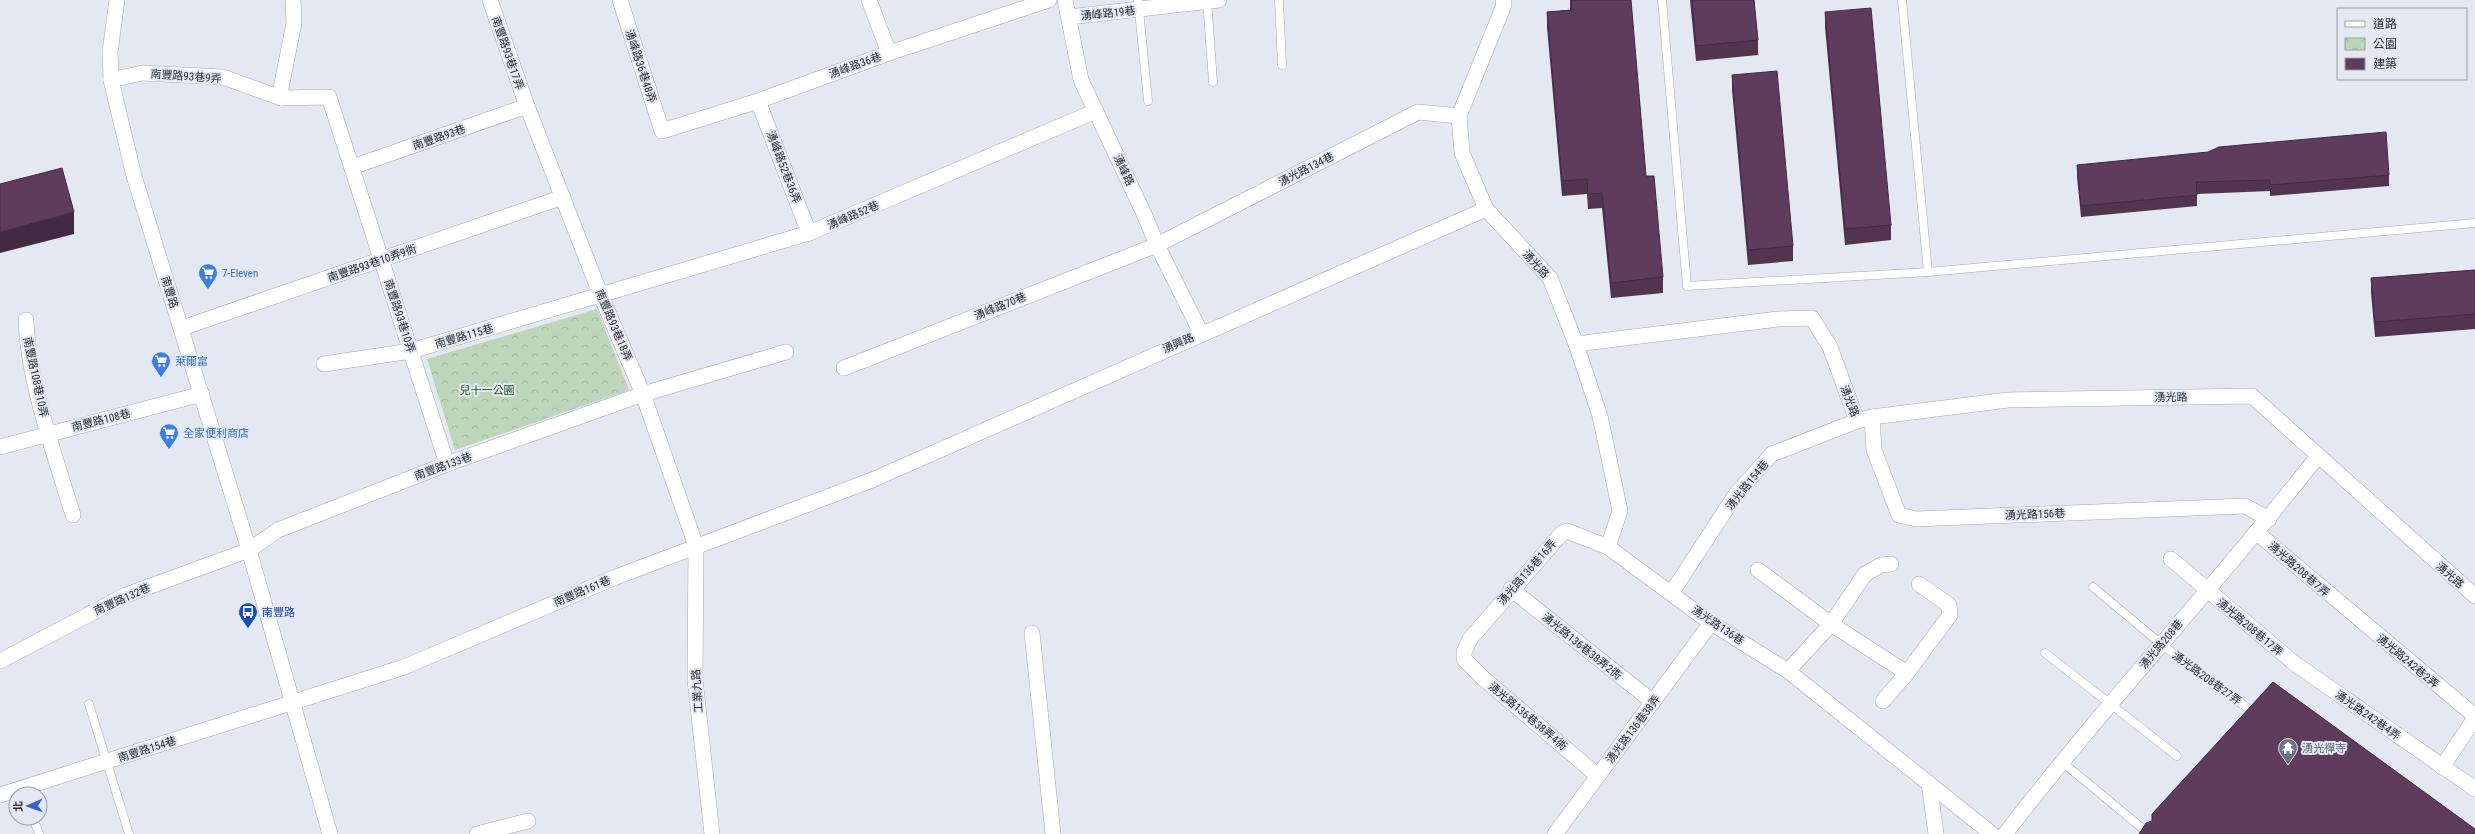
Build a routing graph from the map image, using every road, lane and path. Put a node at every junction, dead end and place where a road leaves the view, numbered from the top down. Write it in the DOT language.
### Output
graph roads {
  1 [pos="117,0"];
  2 [pos="293,0"];
  3 [pos="490,0"];
  4 [pos="620,0"];
  5 [pos="869,0"];
  6 [pos="1049,0"];
  7 [pos="1065,0"];
  8 [pos="1278,0"];
  9 [pos="1503,0"];
  10 [pos="1662,0"];
  11 [pos="1902,0"];
  12 [pos="1211,1"];
  13 [pos="1138,5"];
  14 [pos="1069,18"];
  15 [pos="889,53"];
  16 [pos="1282,65"];
  17 [pos="111,80"];
  18 [pos="1213,82"];
  19 [pos="281,98"];
  20 [pos="758,101"];
  21 [pos="1148,102"];
  22 [pos="527,106"];
  23 [pos="1096,111"];
  24 [pos="1459,116"];
  25 [pos="662,131"];
  26 [pos="352,167"];
  27 [pos="563,197"];
  28 [pos="1486,209"];
  29 [pos="2475,223"];
  30 [pos="809,233"];
  31 [pos="1157,245"];
  32 [pos="382,261"];
  33 [pos="1928,272"];
  34 [pos="601,296"];
  35 [pos="26,320"];
  36 [pos="182,328"];
  37 [pos="1202,333"];
  38 [pos="1576,344"];
  39 [pos="411,351"];
  40 [pos="786,352"];
  41 [pos="324,364"];
  42 [pos="844,368"];
  43 [pos="202,394"];
  44 [pos="643,394"];
  45 [pos="1865,419"];
  46 [pos="48,434"];
  47 [pos="0,447"];
  48 [pos="2318,456"];
  49 [pos="447,464"];
  50 [pos="872,480"];
  51 [pos="73,515"];
  52 [pos="2270,519"];
  53 [pos="2256,532"];
  54 [pos="696,546"];
  55 [pos="1608,547"];
  56 [pos="249,550"];
  57 [pos="2172,559"];
  58 [pos="1891,564"];
  59 [pos="1758,570"];
  60 [pos="1919,584"];
  61 [pos="2094,587"];
  62 [pos="1512,589"];
  63 [pos="2206,590"];
  64 [pos="1672,592"];
  65 [pos="2475,596"];
  66 [pos="2342,606"];
  67 [pos="1711,623"];
  68 [pos="1831,624"];
  69 [pos="1032,633"];
  70 [pos="2161,644"];
  71 [pos="1464,652"];
  72 [pos="2045,653"];
  73 [pos="0,661"];
  74 [pos="2294,663"];
  75 [pos="1788,671"];
  76 [pos="1907,673"];
  77 [pos="293,701"];
  78 [pos="1883,701"];
  79 [pos="1653,702"];
  80 [pos="2110,703"];
  81 [pos="89,704"];
  82 [pos="2253,712"];
  83 [pos="2475,717"];
  84 [pos="2177,756"];
  85 [pos="2061,761"];
  86 [pos="106,763"];
  87 [pos="2442,767"];
  88 [pos="1598,776"];
  89 [pos="1929,783"];
  90 [pos="37,786"];
  91 [pos="2475,790"];
  92 [pos="528,821"];
  93 [pos="2148,833"];
  94 [pos="129,834"];
  95 [pos="330,834"];
  96 [pos="477,834"];
  97 [pos="712,834"];
  98 [pos="1053,834"];
  99 [pos="1555,834"];
  100 [pos="1936,834"];
  101 [pos="1992,834"];
  102 [pos="2005,834"];
  1 -- 17 [label="street, 南豐路"];
  2 -- 19 [label="street"];
  3 -- 22 [label="street, 南豐路93巷17弄"];
  4 -- 25 [label="street, 湧峰路36巷48弄"];
  5 -- 15 [label="street"];
  6 -- 15 [label="street, 湧峰路36巷"];
  7 -- 14 [label="street, 湧峰路"];
  8 -- 16 [label="lane"];
  9 -- 24 [label="street, 湧光路"];
  10 -- 33 [label="lane"];
  11 -- 33 [label="lane"];
  12 -- 13 [label="street, 湧峰路19巷"];
  12 -- 18 [label="lane"];
  13 -- 14 [label="street, 湧峰路19巷"];
  13 -- 21 [label="lane"];
  14 -- 23 [label="street, 湧峰路"];
  15 -- 20 [label="street, 湧峰路36巷"];
  17 -- 19 [label="street, 南豐路93巷9弄"];
  17 -- 36 [label="street, 南豐路"];
  19 -- 26 [label="street, 南豐路93巷9弄"];
  20 -- 25 [label="street, 湧峰路36巷"];
  20 -- 30 [label="street, 湧峰路52巷36弄"];
  22 -- 26 [label="street, 南豐路93巷"];
  22 -- 27 [label="street, 南豐路93巷18弄"];
  23 -- 30 [label="street, 湧峰路52巷"];
  23 -- 31 [label="street, 湧峰路"];
  24 -- 28 [label="street, 湧光路"];
  24 -- 31 [label="street, 湧光路134巷"];
  26 -- 32 [label="street, 南豐路93巷10弄"];
  27 -- 32 [label="street, 南豐路93巷10弄9衖"];
  27 -- 34 [label="street, 南豐路93巷18弄"];
  28 -- 37 [label="street, 湧興路"];
  28 -- 38 [label="street, 湧光路"];
  29 -- 33 [label="lane"];
  30 -- 34 [label="street, 湧峰路52巷"];
  31 -- 37 [label="street, 湧峰路"];
  31 -- 42 [label="street, 湧峰路70巷"];
  32 -- 36 [label="street, 南豐路93巷10弄9衖"];
  32 -- 39 [label="street, 南豐路93巷10弄"];
  34 -- 39 [label="street, 南豐路115巷"];
  34 -- 44 [label="street, 南豐路93巷18弄"];
  35 -- 46 [label="street, 南豐路108巷10弄"];
  36 -- 43 [label="street, 南豐路"];
  37 -- 50 [label="street, 湧興路"];
  38 -- 45 [label="street, 湧光路"];
  38 -- 55 [label="street"];
  39 -- 41 [label="street, 南豐路115巷"];
  39 -- 49 [label="street, 南豐路93巷10弄"];
  40 -- 44 [label="street, 南豐路133巷"];
  43 -- 46 [label="street, 南豐路108巷"];
  43 -- 56 [label="street, 南豐路"];
  44 -- 49 [label="street, 南豐路133巷"];
  44 -- 54 [label="street, 南豐路93巷18弄"];
  45 -- 48 [label="street, 湧光路"];
  45 -- 52 [label="street, 湧光路156巷"];
  45 -- 64 [label="street, 湧光路154巷"];
  46 -- 47 [label="street, 南豐路108巷"];
  46 -- 51 [label="street, 南豐路108巷10弄"];
  48 -- 52 [label="street, 湧光路208巷"];
  48 -- 65 [label="street, 湧光路"];
  49 -- 56 [label="street, 南豐路133巷"];
  50 -- 54 [label="street, 南豐路161巷"];
  52 -- 53 [label="street, 湧光路208巷"];
  53 -- 63 [label="street, 湧光路208巷"];
  53 -- 66 [label="street, 湧光路208巷7弄"];
  54 -- 77 [label="street, 南豐路161巷"];
  54 -- 97 [label="street, 工業九路"];
  55 -- 62 [label="street, 湧光路136巷16弄"];
  55 -- 64 [label="street, 湧光路136巷"];
  56 -- 73 [label="street, 南豐路132巷"];
  56 -- 77 [label="street, 南豐路"];
  57 -- 63 [label="street, 湧光路208巷17弄"];
  58 -- 68 [label="street"];
  59 -- 68 [label="street"];
  60 -- 76 [label="street"];
  61 -- 70 [label="lane, 湧光路208巷27弄"];
  62 -- 71 [label="street, 湧光路136巷16弄"];
  62 -- 79 [label="street, 湧光路136巷38弄2衖"];
  63 -- 70 [label="street, 湧光路208巷"];
  63 -- 74 [label="street, 湧光路208巷17弄"];
  64 -- 67 [label="street, 湧光路136巷"];
  66 -- 83 [label="street, 湧光路242巷2弄"];
  67 -- 75 [label="street, 湧光路136巷"];
  67 -- 79 [label="street, 湧光路136巷38弄"];
  68 -- 75 [label="street"];
  68 -- 76 [label="street"];
  69 -- 98 [label="street"];
  70 -- 80 [label="street, 湧光路208巷"];
  70 -- 82 [label="lane, 湧光路208巷27弄"];
  71 -- 88 [label="street, 湧光路136巷38弄4衖"];
  72 -- 80 [label="lane"];
  74 -- 87 [label="street, 湧光路242巷4弄"];
  75 -- 89 [label="street, 湧光路136巷"];
  76 -- 78 [label="street"];
  77 -- 86 [label="street, 南豐路154巷"];
  77 -- 95 [label="street, 南豐路"];
  79 -- 88 [label="street, 湧光路136巷38弄"];
  80 -- 84 [label="lane"];
  80 -- 85 [label="street, 湧光路208巷"];
  81 -- 86 [label="lane"];
  83 -- 87 [label="street"];
  85 -- 93 [label="lane"];
  85 -- 102 [label="street, 湧光路208巷"];
  86 -- 90 [label="street, 南豐路154巷"];
  86 -- 94 [label="lane"];
  87 -- 91 [label="street, 湧光路242巷4弄"];
  88 -- 99 [label="street, 湧光路136巷38弄"];
  89 -- 100 [label="street"];
  89 -- 101 [label="street, 湧光路136巷"];
  92 -- 96 [label="street"];
}
